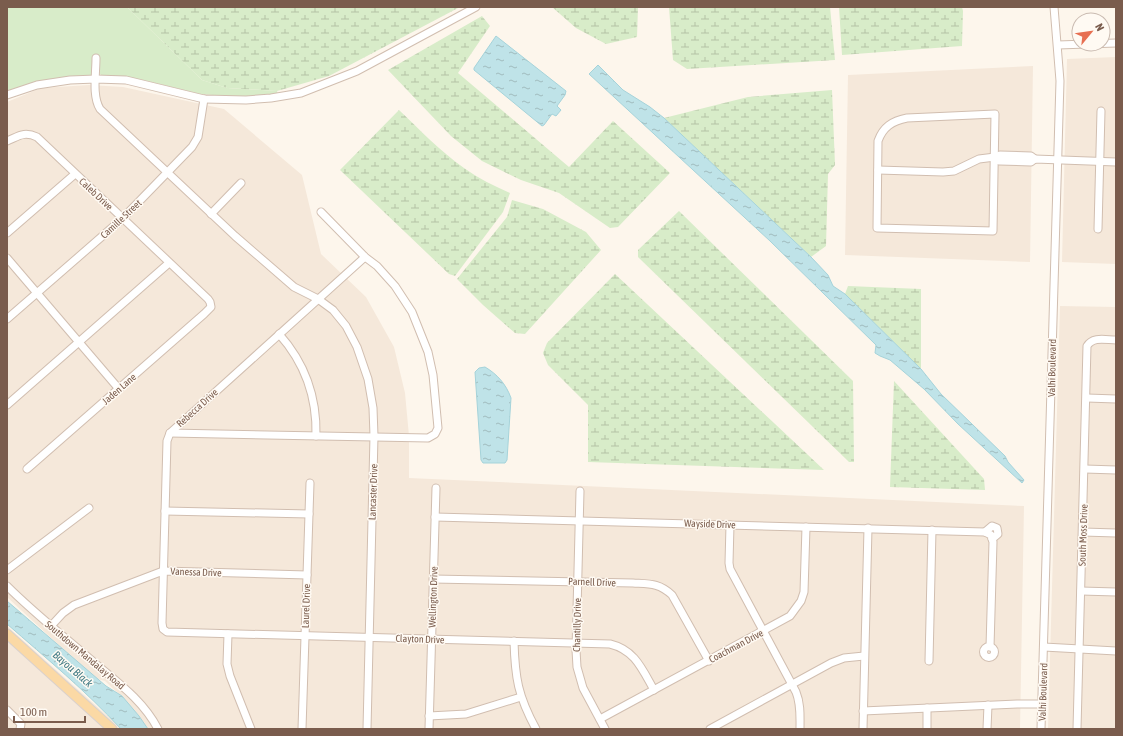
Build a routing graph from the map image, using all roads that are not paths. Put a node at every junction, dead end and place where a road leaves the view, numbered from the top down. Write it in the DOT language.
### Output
graph roads {
  1 [pos="476,7"];
  2 [pos="1054,7"];
  3 [pos="1116,43"];
  4 [pos="1058,45"];
  5 [pos="96,58"];
  6 [pos="96,79"];
  7 [pos="7,95"];
  8 [pos="204,99"];
  9 [pos="1101,112"];
  10 [pos="7,141"];
  11 [pos="995,158"];
  12 [pos="1057,160"];
  13 [pos="1100,161"];
  14 [pos="1116,162"];
  15 [pos="878,170"];
  16 [pos="168,173"];
  17 [pos="75,174"];
  18 [pos="241,183"];
  19 [pos="321,212"];
  20 [pos="211,214"];
  21 [pos="122,219"];
  22 [pos="1098,229"];
  23 [pos="7,233"];
  24 [pos="365,257"];
  25 [pos="7,258"];
  26 [pos="169,263"];
  27 [pos="37,293"];
  28 [pos="318,299"];
  29 [pos="211,307"];
  30 [pos="7,319"];
  31 [pos="279,334"];
  32 [pos="1116,340"];
  33 [pos="78,341"];
  34 [pos="119,389"];
  35 [pos="1086,398"];
  36 [pos="1116,399"];
  37 [pos="7,405"];
  38 [pos="170,432"];
  39 [pos="316,436"];
  40 [pos="374,436"];
  41 [pos="27,469"];
  42 [pos="1085,469"];
  43 [pos="1116,470"];
  44 [pos="310,483"];
  45 [pos="436,488"];
  46 [pos="580,491"];
  47 [pos="89,508"];
  48 [pos="165,511"];
  49 [pos="309,514"];
  50 [pos="435,517"];
  51 [pos="579,520"];
  52 [pos="730,524"];
  53 [pos="806,527"];
  54 [pos="868,528"];
  55 [pos="932,530"];
  56 [pos="1083,532"];
  57 [pos="1116,533"];
  58 [pos="7,570"];
  59 [pos="163,571"];
  60 [pos="307,575"];
  61 [pos="433,579"];
  62 [pos="577,582"];
  63 [pos="7,586"];
  64 [pos="1081,591"];
  65 [pos="1116,592"];
  66 [pos="52,626"];
  67 [pos="164,630"];
  68 [pos="763,631"];
  69 [pos="7,634"];
  70 [pos="228,634"];
  71 [pos="306,636"];
  72 [pos="369,637"];
  73 [pos="431,639"];
  74 [pos="514,641"];
  75 [pos="576,643"];
  76 [pos="990,647"];
  77 [pos="1044,648"];
  78 [pos="1080,649"];
  79 [pos="1116,651"];
  80 [pos="864,656"];
  81 [pos="709,660"];
  82 [pos="929,661"];
  83 [pos="792,684"];
  84 [pos="654,690"];
  85 [pos="521,697"];
  86 [pos="1042,704"];
  87 [pos="988,705"];
  88 [pos="927,708"];
  89 [pos="7,710"];
  90 [pos="863,711"];
  91 [pos="429,716"];
  92 [pos="600,720"];
  93 [pos="20,726"];
  94 [pos="112,729"];
  95 [pos="158,729"];
  96 [pos="251,729"];
  97 [pos="302,729"];
  98 [pos="366,729"];
  99 [pos="429,729"];
  100 [pos="536,729"];
  101 [pos="605,729"];
  102 [pos="710,729"];
  103 [pos="800,729"];
  104 [pos="863,729"];
  105 [pos="927,729"];
  106 [pos="987,729"];
  107 [pos="1042,729"];
  108 [pos="1077,729"];
  1 -- 8 [label="street"];
  2 -- 4 [label="street, Valhi Boulevard"];
  3 -- 4 [label="street"];
  4 -- 12 [label="street, Valhi Boulevard"];
  5 -- 6 [label="street, Lancaster Drive"];
  6 -- 7 [label="street"];
  6 -- 8 [label="street"];
  6 -- 16 [label="street, Lancaster Drive"];
  8 -- 16 [label="street, Camille Street"];
  9 -- 13 [label="street"];
  10 -- 17 [label="street, Caleb Drive"];
  11 -- 12 [label="street"];
  11 -- 15 [label="street"];
  11 -- 15 [label="street"];
  11 -- 15 [label="street"];
  12 -- 13 [label="street"];
  12 -- 77 [label="street, Valhi Boulevard"];
  13 -- 14 [label="street"];
  13 -- 22 [label="street"];
  16 -- 20 [label="street, Lancaster Drive"];
  16 -- 21 [label="street, Camille Street"];
  17 -- 21 [label="street, Caleb Drive"];
  17 -- 23 [label="street"];
  18 -- 20 [label="street"];
  19 -- 24 [label="street"];
  20 -- 28 [label="street, Lancaster Drive"];
  21 -- 26 [label="street, Caleb Drive"];
  21 -- 27 [label="street, Camille Street"];
  24 -- 28 [label="street, Rebecca Drive"];
  24 -- 40 [label="street"];
  25 -- 27 [label="street"];
  26 -- 29 [label="street, Caleb Drive"];
  26 -- 33 [label="street"];
  27 -- 30 [label="street, Camille Street"];
  27 -- 33 [label="street"];
  28 -- 31 [label="street, Rebecca Drive"];
  28 -- 40 [label="street, Lancaster Drive"];
  29 -- 34 [label="street, Jaden Lane"];
  31 -- 38 [label="street, Rebecca Drive"];
  31 -- 39 [label="street"];
  32 -- 35 [label="street, South Moss Drive"];
  33 -- 34 [label="street"];
  33 -- 37 [label="street"];
  34 -- 41 [label="street, Jaden Lane"];
  35 -- 36 [label="street"];
  35 -- 42 [label="street, South Moss Drive"];
  38 -- 39 [label="street"];
  38 -- 48 [label="street, Rebecca Drive"];
  39 -- 40 [label="street"];
  40 -- 72 [label="street, Lancaster Drive"];
  42 -- 43 [label="street"];
  42 -- 56 [label="street, South Moss Drive"];
  44 -- 49 [label="street, Laurel Drive"];
  45 -- 50 [label="street, Wellington Drive"];
  46 -- 51 [label="street, Chantilly Drive"];
  47 -- 58 [label="street"];
  48 -- 49 [label="street"];
  48 -- 59 [label="street, Rebecca Drive"];
  49 -- 60 [label="street, Laurel Drive"];
  50 -- 51 [label="street, Wayside Drive"];
  50 -- 61 [label="street, Wellington Drive"];
  51 -- 52 [label="street, Wayside Drive"];
  51 -- 62 [label="street, Chantilly Drive"];
  52 -- 53 [label="street, Wayside Drive"];
  52 -- 68 [label="street"];
  53 -- 54 [label="street, Wayside Drive"];
  53 -- 68 [label="street, Coachman Drive"];
  54 -- 55 [label="street, Wayside Drive"];
  54 -- 80 [label="street"];
  55 -- 76 [label="street, Wayside Drive"];
  55 -- 82 [label="street"];
  56 -- 57 [label="street"];
  56 -- 64 [label="street, South Moss Drive"];
  59 -- 60 [label="street, Vanessa Drive"];
  59 -- 66 [label="street, Vanessa Drive"];
  59 -- 67 [label="street, Rebecca Drive"];
  60 -- 71 [label="street, Laurel Drive"];
  61 -- 62 [label="street, Parnell Drive"];
  61 -- 73 [label="street, Wellington Drive"];
  62 -- 75 [label="street, Chantilly Drive"];
  62 -- 81 [label="street, Parnell Drive"];
  63 -- 66 [label="street, Southdown Mandalay Road"];
  64 -- 65 [label="street"];
  64 -- 78 [label="street, South Moss Drive"];
  66 -- 95 [label="street, Southdown Mandalay Road"];
  67 -- 70 [label="street, Clayton Drive"];
  68 -- 81 [label="street, Coachman Drive"];
  68 -- 83 [label="street"];
  69 -- 94 [label="main road"];
  70 -- 71 [label="street, Clayton Drive"];
  70 -- 96 [label="street"];
  71 -- 72 [label="street, Clayton Drive"];
  71 -- 97 [label="street, Laurel Drive"];
  72 -- 73 [label="street, Clayton Drive"];
  72 -- 98 [label="street, Lancaster Drive"];
  73 -- 74 [label="street, Clayton Drive"];
  73 -- 91 [label="street, Wellington Drive"];
  74 -- 75 [label="street, Clayton Drive"];
  74 -- 85 [label="street"];
  75 -- 84 [label="street, Clayton Drive"];
  75 -- 92 [label="street, Chantilly Drive"];
  77 -- 78 [label="street"];
  77 -- 86 [label="street, Valhi Boulevard"];
  78 -- 79 [label="street"];
  78 -- 108 [label="street, South Moss Drive"];
  80 -- 83 [label="street"];
  80 -- 90 [label="street"];
  81 -- 84 [label="street, Coachman Drive"];
  83 -- 102 [label="street"];
  83 -- 103 [label="street"];
  84 -- 92 [label="street, Coachman Drive"];
  85 -- 91 [label="street"];
  85 -- 100 [label="street"];
  86 -- 87 [label="street"];
  86 -- 107 [label="street, Valhi Boulevard"];
  87 -- 88 [label="street"];
  87 -- 106 [label="street"];
  88 -- 90 [label="street"];
  88 -- 105 [label="street"];
  89 -- 93 [label="street"];
  90 -- 104 [label="street"];
  91 -- 99 [label="street, Wellington Drive"];
  92 -- 101 [label="street, Chantilly Drive"];
}
